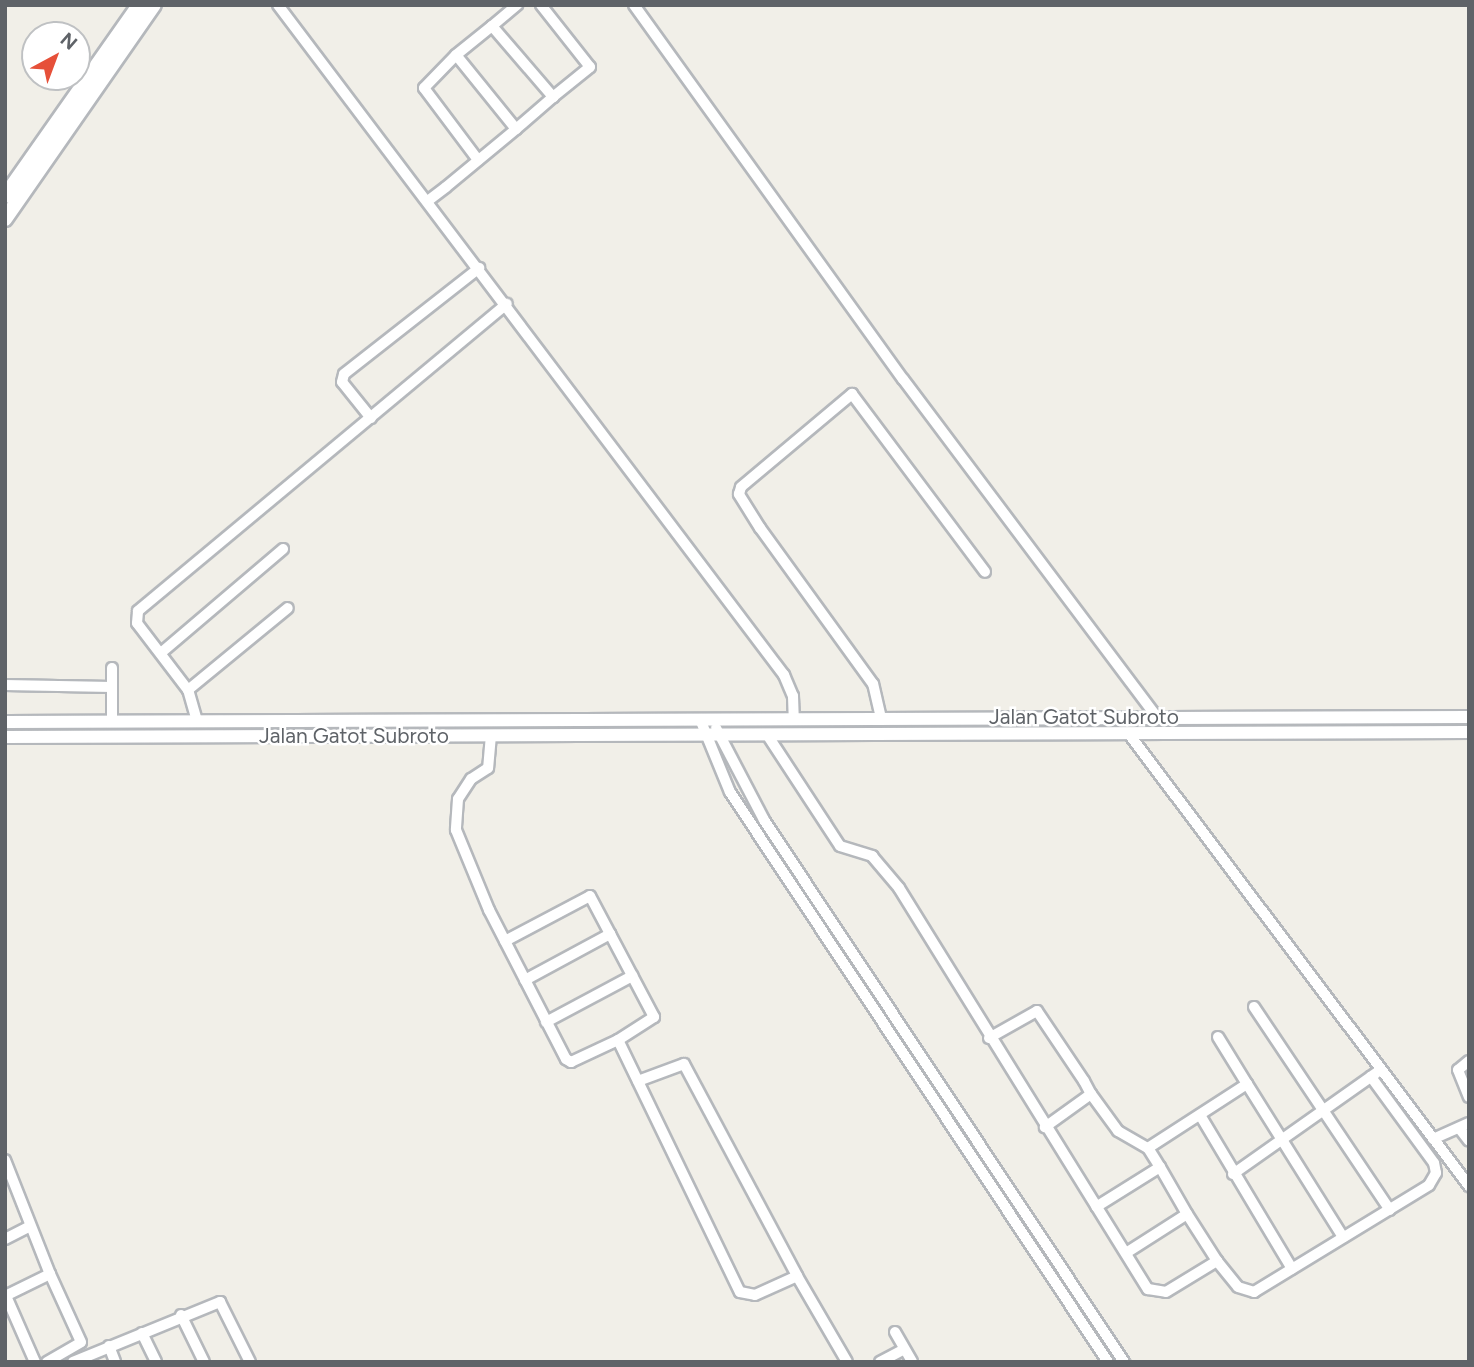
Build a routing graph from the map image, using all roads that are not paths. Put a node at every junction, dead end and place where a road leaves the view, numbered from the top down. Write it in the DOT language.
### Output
graph roads {
  1 [pos="139,5"];
  2 [pos="154,5"];
  3 [pos="278,5"];
  4 [pos="517,5"];
  5 [pos="541,5"];
  6 [pos="634,5"];
  7 [pos="492,26"];
  8 [pos="456,55"];
  9 [pos="553,97"];
  10 [pos="516,129"];
  11 [pos="478,160"];
  12 [pos="5,196"];
  13 [pos="429,200"];
  14 [pos="5,219"];
  15 [pos="479,268"];
  16 [pos="507,304"];
  17 [pos="371,418"];
  18 [pos="283,549"];
  19 [pos="985,572"];
  20 [pos="288,608"];
  21 [pos="162,652"];
  22 [pos="113,668"];
  23 [pos="5,685"];
  24 [pos="112,687"];
  25 [pos="188,691"];
  26 [pos="1152,717"];
  27 [pos="1469,717"];
  28 [pos="881,718"];
  29 [pos="707,719"];
  30 [pos="794,719"];
  31 [pos="197,721"];
  32 [pos="274,721"];
  33 [pos="298,721"];
  34 [pos="5,722"];
  35 [pos="112,722"];
  36 [pos="1469,732"];
  37 [pos="1131,733"];
  38 [pos="276,736"];
  39 [pos="299,736"];
  40 [pos="703,736"];
  41 [pos="719,736"];
  42 [pos="768,736"];
  43 [pos="5,737"];
  44 [pos="491,739"];
  45 [pos="610,934"];
  46 [pos="505,941"];
  47 [pos="632,976"];
  48 [pos="525,980"];
  49 [pos="1254,1007"];
  50 [pos="546,1022"];
  51 [pos="1217,1037"];
  52 [pos="989,1038"];
  53 [pos="618,1040"];
  54 [pos="1469,1061"];
  55 [pos="1381,1069"];
  56 [pos="1371,1077"];
  57 [pos="638,1082"];
  58 [pos="1247,1084"];
  59 [pos="1091,1094"];
  60 [pos="1469,1097"];
  61 [pos="1322,1112"];
  62 [pos="1200,1115"];
  63 [pos="1045,1126"];
  64 [pos="1461,1127"];
  65 [pos="1434,1139"];
  66 [pos="1283,1140"];
  67 [pos="1469,1141"];
  68 [pos="1148,1147"];
  69 [pos="5,1160"];
  70 [pos="1160,1167"];
  71 [pos="1233,1174"];
  72 [pos="10,1184"];
  73 [pos="1469,1186"];
  74 [pos="1096,1207"];
  75 [pos="1390,1210"];
  76 [pos="1187,1214"];
  77 [pos="30,1226"];
  78 [pos="1343,1237"];
  79 [pos="5,1239"];
  80 [pos="1126,1253"];
  81 [pos="1217,1261"];
  82 [pos="1292,1269"];
  83 [pos="50,1274"];
  84 [pos="797,1276"];
  85 [pos="5,1296"];
  86 [pos="181,1315"];
  87 [pos="895,1332"];
  88 [pos="142,1333"];
  89 [pos="109,1346"];
  90 [pos="904,1349"];
  91 [pos="35,1362"];
  92 [pos="47,1362"];
  93 [pos="73,1362"];
  94 [pos="115,1362"];
  95 [pos="156,1362"];
  96 [pos="204,1362"];
  97 [pos="250,1362"];
  98 [pos="847,1362"];
  99 [pos="880,1362"];
  100 [pos="912,1362"];
  101 [pos="1108,1362"];
  102 [pos="1124,1362"];
  1 -- 12 [label="main road"];
  2 -- 14 [label="main road"];
  3 -- 13 [label="street"];
  4 -- 7 [label="street"];
  5 -- 9 [label="street"];
  6 -- 26 [label="street"];
  7 -- 8 [label="street"];
  7 -- 9 [label="street"];
  8 -- 10 [label="street"];
  8 -- 11 [label="street"];
  9 -- 10 [label="street"];
  10 -- 11 [label="street"];
  11 -- 13 [label="street"];
  13 -- 15 [label="street"];
  15 -- 16 [label="street"];
  15 -- 17 [label="street"];
  16 -- 17 [label="street"];
  16 -- 30 [label="street"];
  17 -- 21 [label="street"];
  18 -- 21 [label="street"];
  19 -- 28 [label="street"];
  20 -- 25 [label="street"];
  21 -- 25 [label="street"];
  22 -- 24 [label="street"];
  23 -- 24 [label="street"];
  24 -- 35 [label="street"];
  25 -- 31 [label="street"];
  26 -- 27 [label="street, Jalan Gatot Subroto"];
  26 -- 28 [label="street, Jalan Gatot Subroto"];
  28 -- 30 [label="street, Jalan Gatot Subroto"];
  29 -- 30 [label="street, Jalan Gatot Subroto"];
  29 -- 33 [label="street, Jalan Gatot Subroto"];
  29 -- 40 [label="street"];
  29 -- 41 [label="street"];
  31 -- 32 [label="street, Jalan Gatot Subroto"];
  31 -- 35 [label="street, Jalan Gatot Subroto"];
  32 -- 33 [label="street, Jalan Gatot Subroto"];
  32 -- 38 [label="street"];
  33 -- 39 [label="street"];
  34 -- 35 [label="street, Jalan Gatot Subroto"];
  36 -- 37 [label="street, Jalan Gatot Subroto"];
  37 -- 42 [label="street, Jalan Gatot Subroto"];
  37 -- 55 [label="street"];
  38 -- 39 [label="street, Jalan Gatot Subroto"];
  38 -- 43 [label="street, Jalan Gatot Subroto"];
  39 -- 44 [label="street, Jalan Gatot Subroto"];
  40 -- 41 [label="street, Jalan Gatot Subroto"];
  40 -- 44 [label="street, Jalan Gatot Subroto"];
  40 -- 101 [label="street"];
  41 -- 42 [label="street, Jalan Gatot Subroto"];
  41 -- 102 [label="street"];
  42 -- 52 [label="street"];
  44 -- 46 [label="street"];
  45 -- 46 [label="street"];
  45 -- 47 [label="street"];
  45 -- 48 [label="street"];
  46 -- 48 [label="street"];
  47 -- 50 [label="street"];
  47 -- 53 [label="street"];
  48 -- 50 [label="street"];
  49 -- 61 [label="street"];
  50 -- 53 [label="street"];
  51 -- 58 [label="street"];
  52 -- 59 [label="street"];
  52 -- 63 [label="street"];
  53 -- 57 [label="street"];
  54 -- 60 [label="street"];
  55 -- 56 [label="street"];
  55 -- 65 [label="street"];
  56 -- 61 [label="street"];
  56 -- 75 [label="street"];
  57 -- 84 [label="street"];
  57 -- 84 [label="street"];
  58 -- 62 [label="street"];
  58 -- 66 [label="street"];
  59 -- 63 [label="street"];
  59 -- 68 [label="street"];
  61 -- 66 [label="street"];
  61 -- 75 [label="street"];
  62 -- 68 [label="street"];
  62 -- 71 [label="street"];
  63 -- 74 [label="street"];
  64 -- 65 [label="street"];
  64 -- 67 [label="street"];
  65 -- 73 [label="street"];
  66 -- 71 [label="street"];
  66 -- 78 [label="street"];
  68 -- 70 [label="street"];
  69 -- 72 [label="street"];
  70 -- 74 [label="street"];
  70 -- 76 [label="street"];
  71 -- 82 [label="street"];
  72 -- 77 [label="street"];
  74 -- 80 [label="street"];
  75 -- 78 [label="street"];
  76 -- 80 [label="street"];
  76 -- 81 [label="street"];
  77 -- 79 [label="street"];
  77 -- 83 [label="street"];
  78 -- 82 [label="street"];
  80 -- 81 [label="street"];
  81 -- 82 [label="street"];
  83 -- 85 [label="street"];
  83 -- 92 [label="street"];
  84 -- 98 [label="street"];
  85 -- 91 [label="street"];
  86 -- 88 [label="street"];
  86 -- 96 [label="street"];
  86 -- 97 [label="street"];
  87 -- 90 [label="street"];
  88 -- 89 [label="street"];
  88 -- 95 [label="street"];
  89 -- 93 [label="street"];
  89 -- 94 [label="street"];
  90 -- 99 [label="street"];
  90 -- 100 [label="street"];
}
